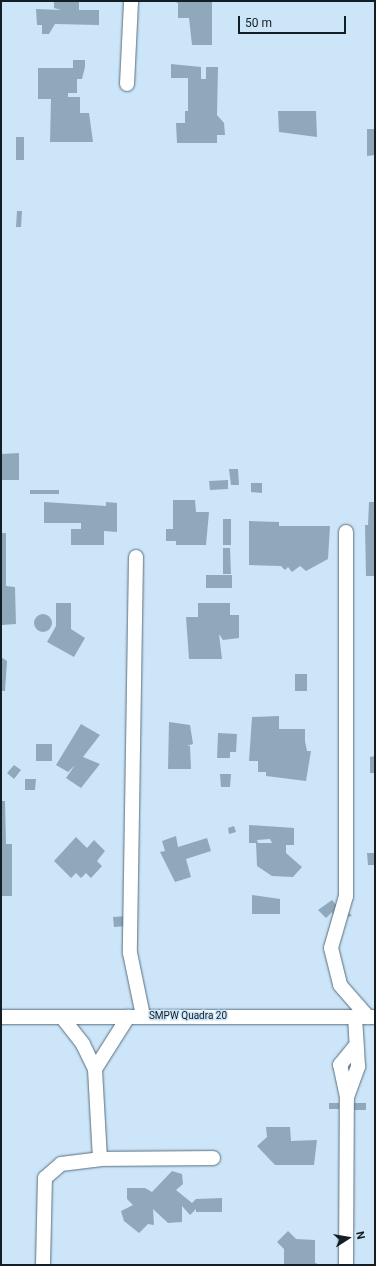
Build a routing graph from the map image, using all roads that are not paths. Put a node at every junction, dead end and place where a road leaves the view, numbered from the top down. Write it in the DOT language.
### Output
graph roads {
  1 [pos="131,1"];
  2 [pos="127,84"];
  3 [pos="346,532"];
  4 [pos="136,557"];
  5 [pos="128,1016"];
  6 [pos="143,1016"];
  7 [pos="1,1017"];
  8 [pos="62,1017"];
  9 [pos="366,1017"];
  10 [pos="95,1069"];
  11 [pos="213,1158"];
  12 [pos="100,1160"];
  13 [pos="43,1265"];
  14 [pos="346,1265"];
  1 -- 2 [label="street"];
  3 -- 9 [label="street"];
  4 -- 6 [label="street"];
  5 -- 6 [label="street, SMPW Quadra 20"];
  5 -- 8 [label="street, SMPW Quadra 20"];
  5 -- 10 [label="street"];
  6 -- 9 [label="street, SMPW Quadra 20"];
  7 -- 8 [label="street, SMPW Quadra 20"];
  8 -- 10 [label="street"];
  9 -- 14 [label="street"];
  10 -- 12 [label="street"];
  11 -- 12 [label="street"];
  12 -- 13 [label="street"];
}
